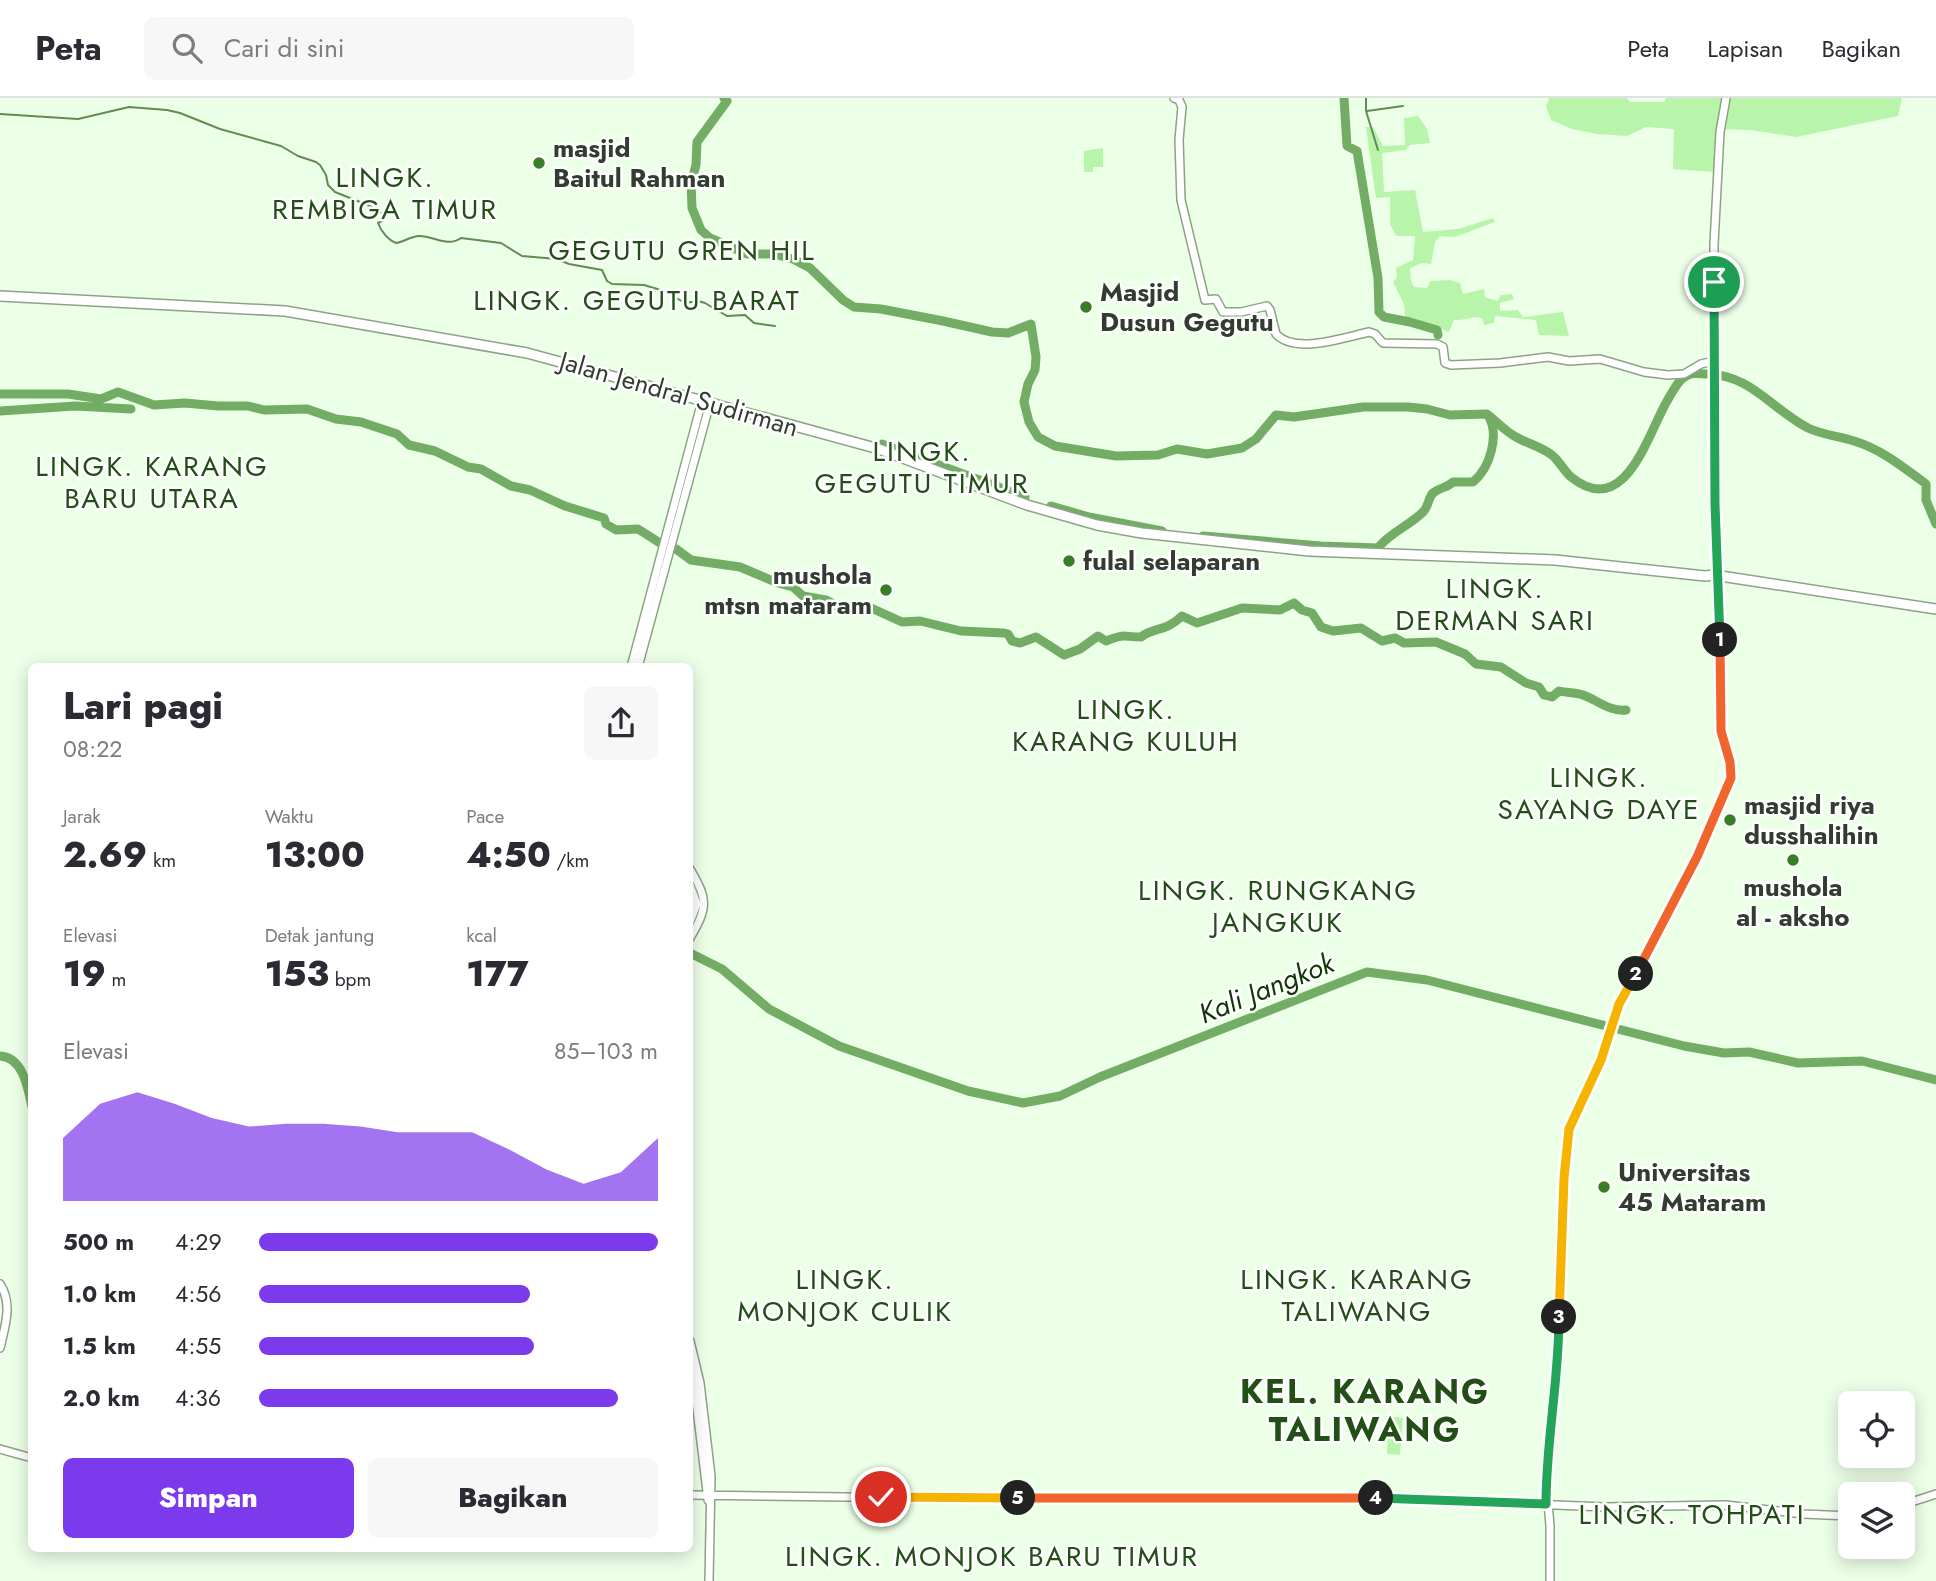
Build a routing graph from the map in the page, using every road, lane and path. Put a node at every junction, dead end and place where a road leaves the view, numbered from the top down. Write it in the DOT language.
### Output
graph roads {
  1 [pos="1174,98"];
  2 [pos="1726,98"];
  3 [pos="0,296"];
  4 [pos="1714,365"];
  5 [pos="706,402"];
  6 [pos="666,555"];
  7 [pos="1718,578"];
  8 [pos="1936,612"];
  9 [pos="632,663"];
  10 [pos="640,663"];
  11 [pos="693,876"];
  12 [pos="693,893"];
  13 [pos="693,914"];
  14 [pos="693,933"];
  15 [pos="0,1284"];
  16 [pos="0,1348"];
  17 [pos="693,1354"];
  18 [pos="693,1381"];
  19 [pos="0,1449"];
  20 [pos="28,1457"];
  21 [pos="1936,1494"];
  22 [pos="693,1496"];
  23 [pos="724,1496"];
  24 [pos="709,1501"];
  25 [pos="1915,1501"];
  26 [pos="1546,1504"];
  27 [pos="1838,1515"];
  28 [pos="709,1581"];
  29 [pos="1550,1581"];
  1 -- 4 [label="street"];
  2 -- 4 [label="street"];
  3 -- 5 [label="highway, Jalan Jendral Sudirman"];
  4 -- 7 [label="street"];
  5 -- 6 [label="street"];
  5 -- 7 [label="highway, Jalan Jendral Sudirman"];
  6 -- 9 [label="street"];
  6 -- 10 [label="street"];
  7 -- 8 [label="highway, Jalan Jendral Sudirman"];
  7 -- 26 [label="street"];
  11 -- 14 [label="street"];
  12 -- 13 [label="street"];
  15 -- 16 [label="street"];
  17 -- 24 [label="street"];
  18 -- 24 [label="street"];
  19 -- 20 [label="street"];
  21 -- 25 [label="street"];
  22 -- 24 [label="street"];
  23 -- 24 [label="street"];
  23 -- 24 [label="street"];
  23 -- 26 [label="street"];
  24 -- 28 [label="street"];
  26 -- 27 [label="street"];
  26 -- 29 [label="street"];
}
